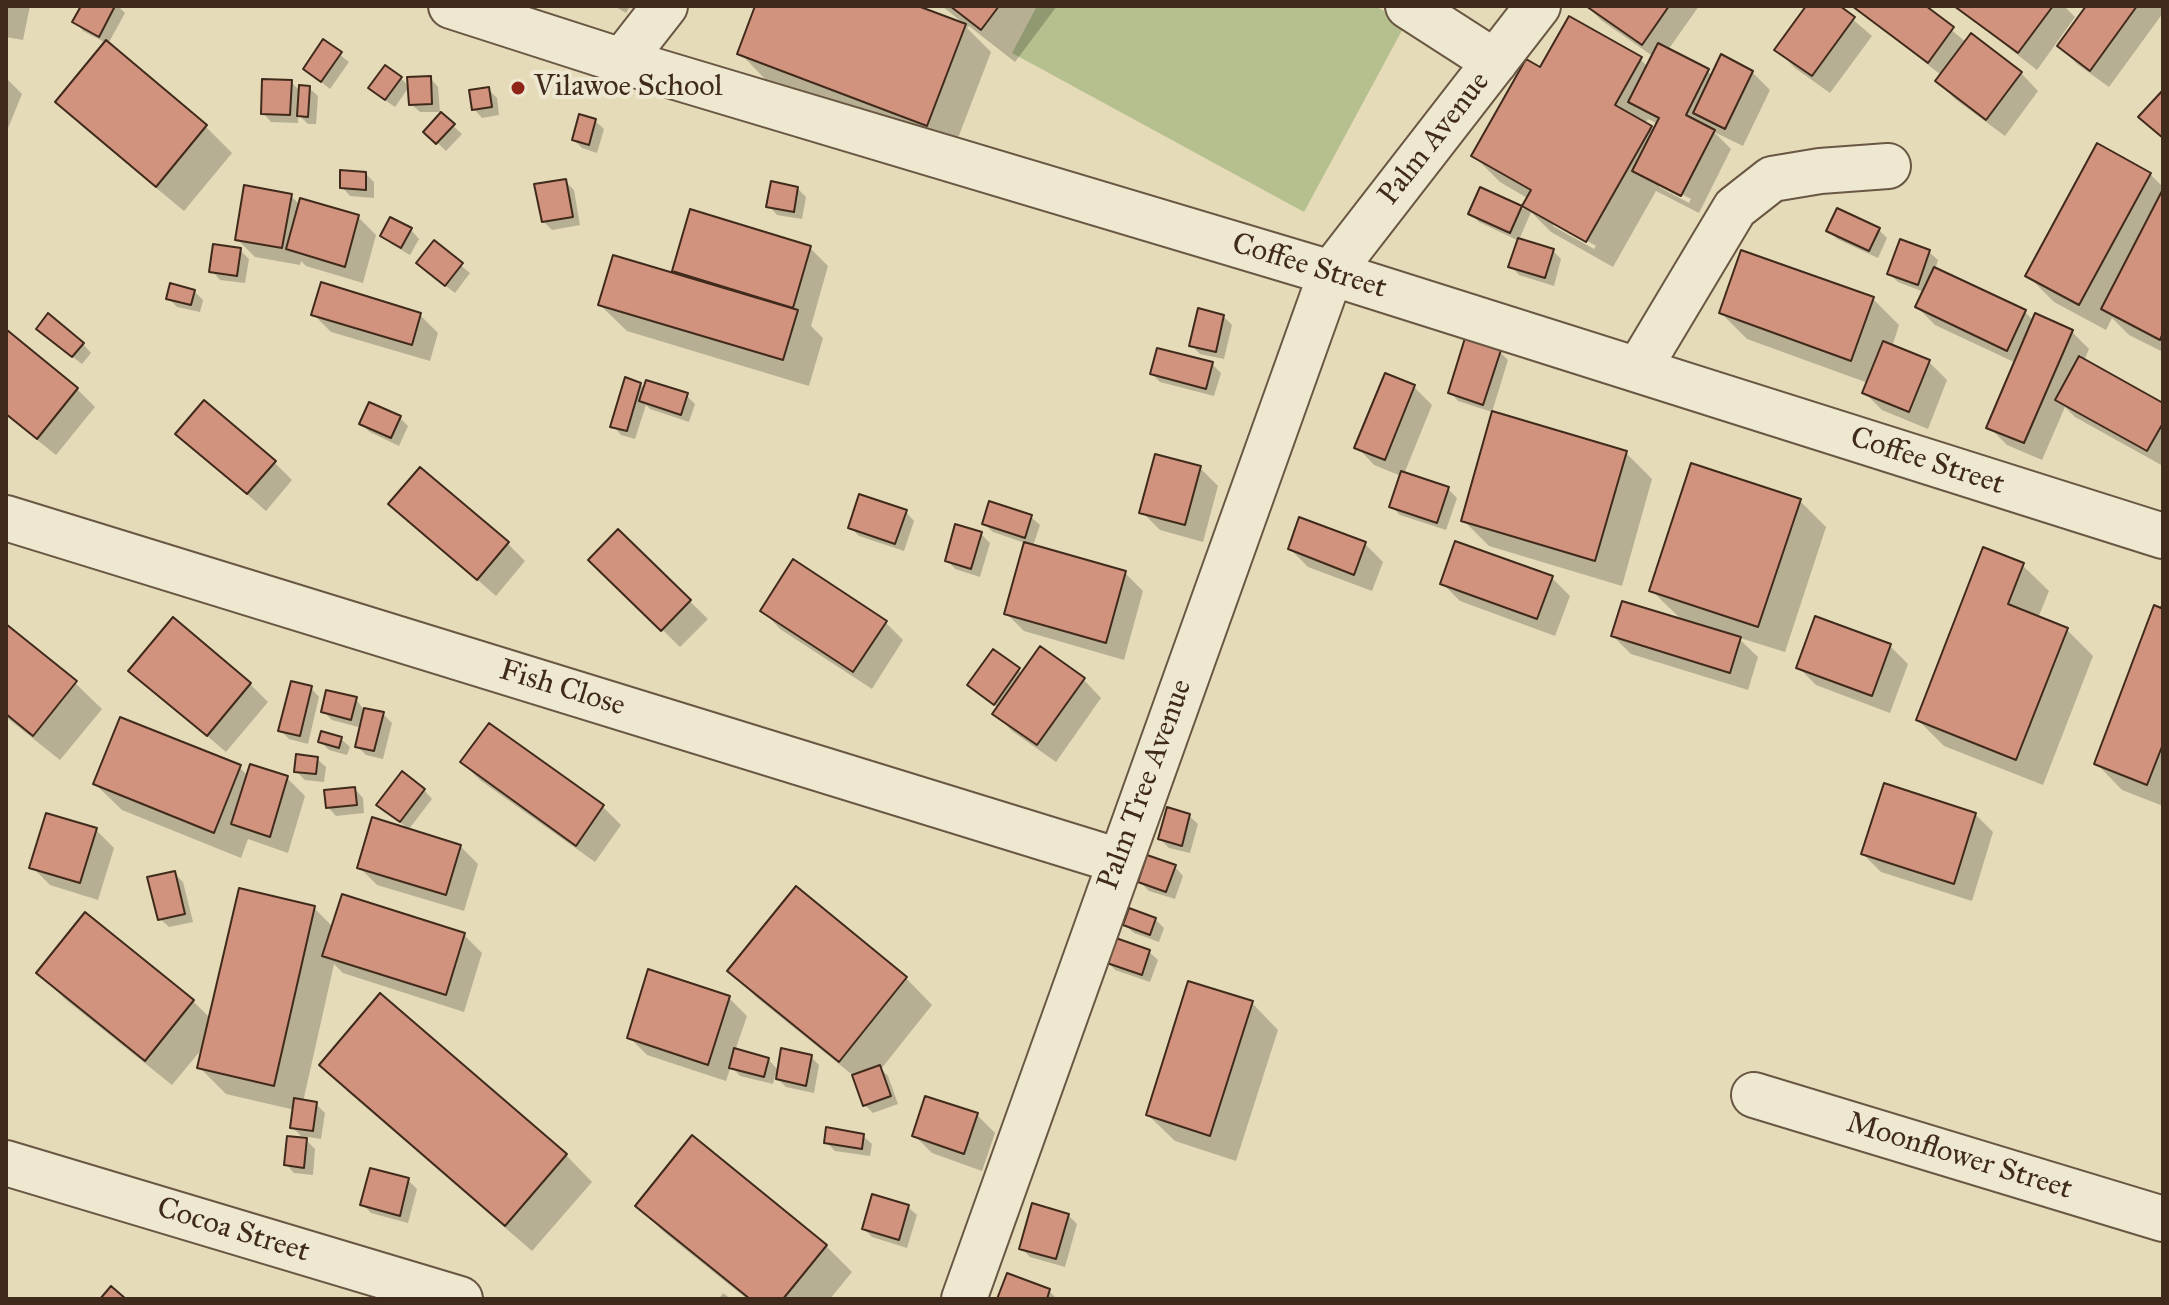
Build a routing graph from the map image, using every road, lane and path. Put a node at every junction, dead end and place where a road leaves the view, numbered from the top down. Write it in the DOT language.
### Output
graph roads {
  1 [pos="451,6"];
  2 [pos="665,6"];
  3 [pos="1408,6"];
  4 [pos="1538,6"];
  5 [pos="622,61"];
  6 [pos="1495,62"];
  7 [pos="1888,166"];
  8 [pos="1331,273"];
  9 [pos="1638,370"];
  10 [pos="6,518"];
  11 [pos="2163,536"];
  12 [pos="1119,861"];
  13 [pos="1754,1095"];
  14 [pos="6,1163"];
  15 [pos="2163,1219"];
  16 [pos="460,1299"];
  17 [pos="964,1299"];
  1 -- 5 [label="street, Coffee Street"];
  2 -- 5 [label="street"];
  3 -- 6 [label="street"];
  4 -- 6 [label="street, Palm Avenue"];
  5 -- 8 [label="street, Coffee Street"];
  6 -- 8 [label="street, Palm Avenue"];
  7 -- 9 [label="street"];
  8 -- 9 [label="street, Coffee Street"];
  8 -- 12 [label="street, Palm Tree Avenue"];
  9 -- 11 [label="street, Coffee Street"];
  10 -- 12 [label="street, Fish Close"];
  12 -- 17 [label="street, Palm Tree Avenue"];
  13 -- 15 [label="street, Moonflower Street"];
  14 -- 16 [label="street, Cocoa Street"];
}
